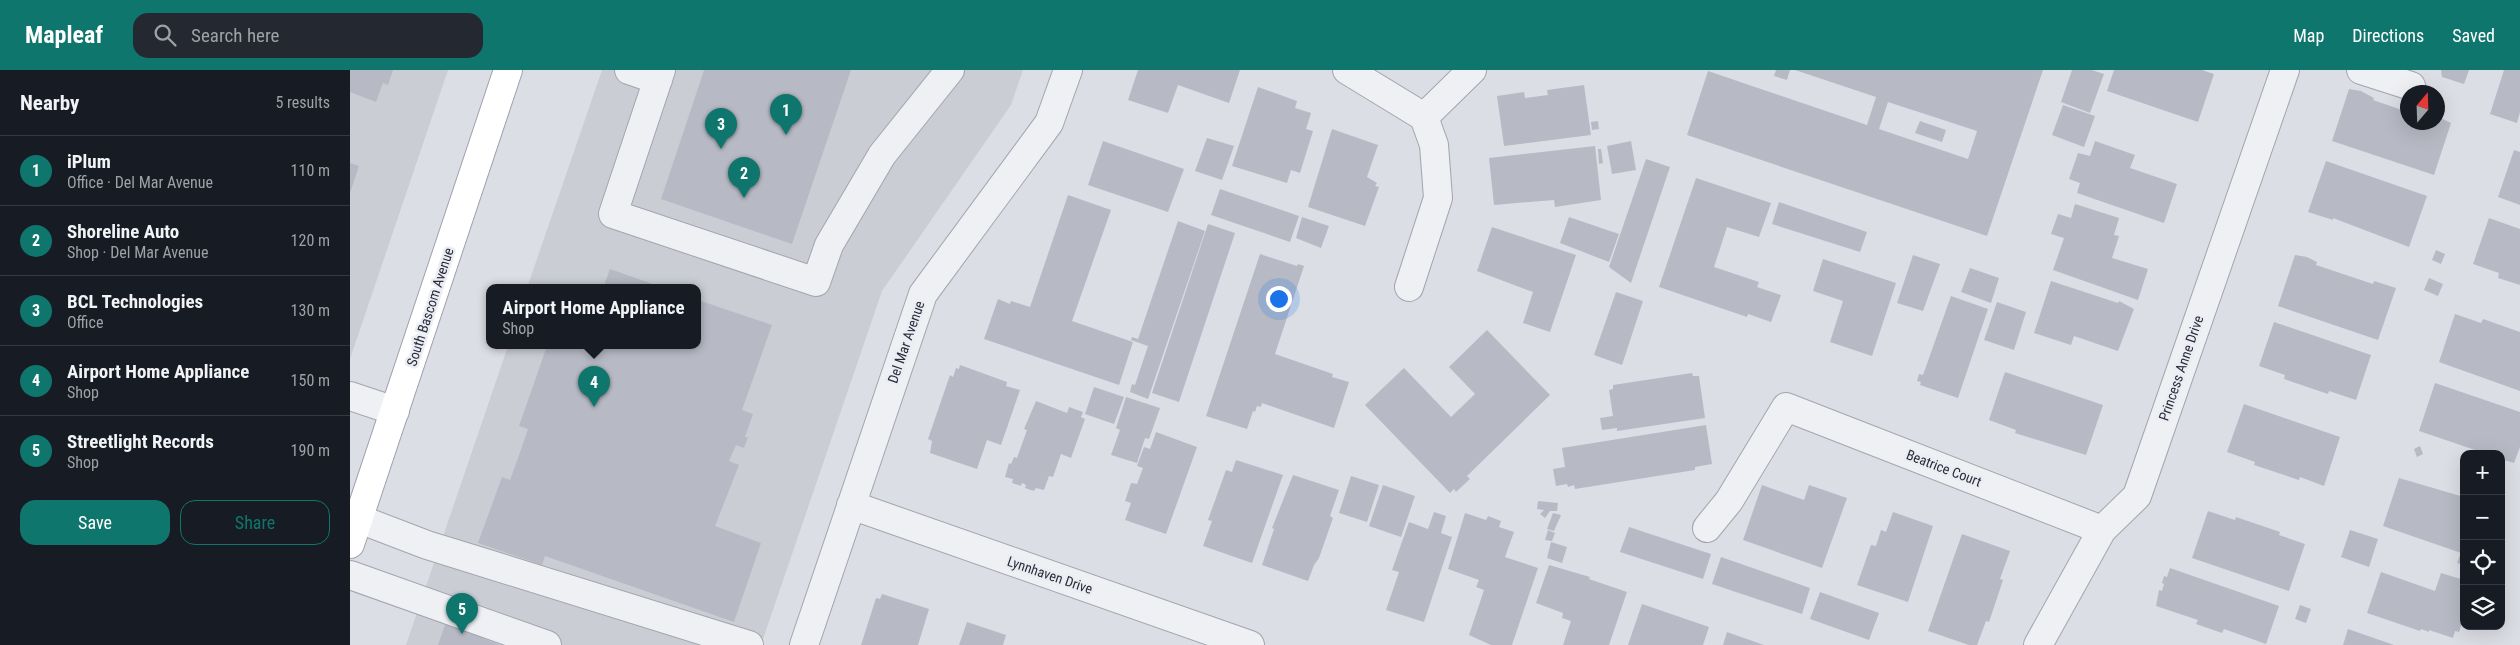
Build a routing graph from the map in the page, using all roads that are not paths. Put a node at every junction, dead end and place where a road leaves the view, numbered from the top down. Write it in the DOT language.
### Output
graph roads {
  1 [pos="508,70"];
  2 [pos="629,70"];
  3 [pos="950,70"];
  4 [pos="1068,70"];
  5 [pos="1347,70"];
  6 [pos="1472,70"];
  7 [pos="2285,70"];
  8 [pos="2361,70"];
  9 [pos="659,75"];
  10 [pos="2408,85"];
  11 [pos="1424,117"];
  12 [pos="1409,287"];
  13 [pos="350,396"];
  14 [pos="395,411"];
  15 [pos="851,506"];
  16 [pos="359,519"];
  17 [pos="1707,528"];
  18 [pos="2102,530"];
  19 [pos="350,544"];
  20 [pos="350,575"];
  21 [pos="547,645"];
  22 [pos="749,645"];
  23 [pos="804,645"];
  24 [pos="1250,645"];
  25 [pos="2038,645"];
  1 -- 14 [label="main road, South Bascom Avenue"];
  2 -- 9 [label="street"];
  3 -- 9 [label="street"];
  4 -- 15 [label="street, Del Mar Avenue"];
  5 -- 11 [label="street"];
  6 -- 11 [label="street"];
  7 -- 18 [label="street, Princess Anne Drive"];
  8 -- 10 [label="street"];
  11 -- 12 [label="street"];
  13 -- 14 [label="street"];
  14 -- 16 [label="main road, South Bascom Avenue"];
  15 -- 23 [label="street, Del Mar Avenue"];
  15 -- 24 [label="street, Lynnhaven Drive"];
  16 -- 19 [label="main road, South Bascom Avenue"];
  16 -- 22 [label="street"];
  17 -- 18 [label="street, Beatrice Court"];
  18 -- 25 [label="street, Princess Anne Drive"];
  20 -- 21 [label="street"];
}
